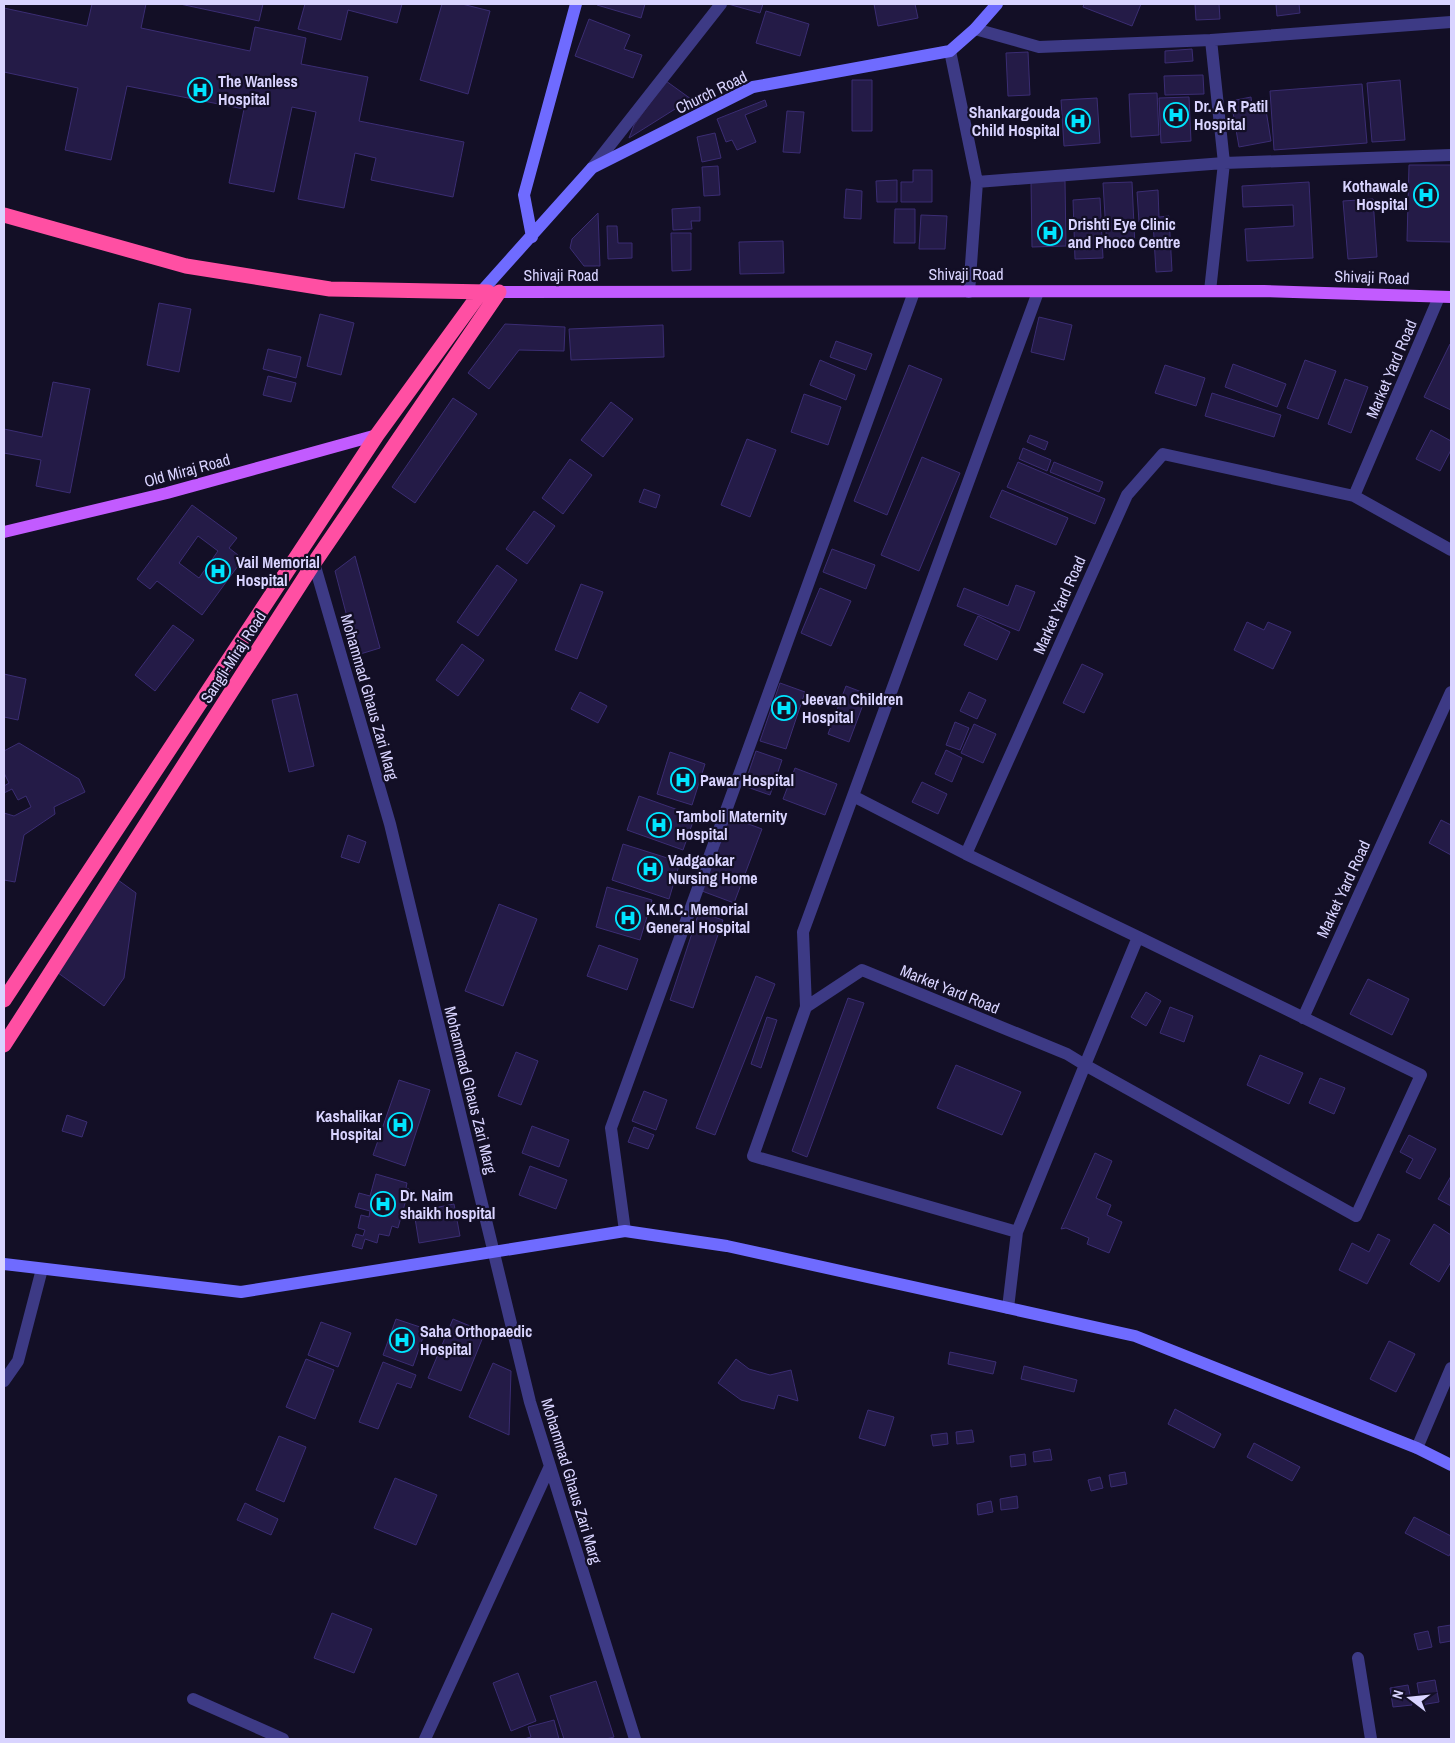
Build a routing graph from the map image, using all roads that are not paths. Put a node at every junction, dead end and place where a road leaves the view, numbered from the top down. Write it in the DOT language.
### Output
graph roads {
  1 [pos="576,4"];
  2 [pos="721,4"];
  3 [pos="997,4"];
  4 [pos="1451,22"];
  5 [pos="975,30"];
  6 [pos="1211,40"];
  7 [pos="950,51"];
  8 [pos="1451,155"];
  9 [pos="1224,163"];
  10 [pos="592,168"];
  11 [pos="977,182"];
  12 [pos="4,215"];
  13 [pos="532,237"];
  14 [pos="1210,291"];
  15 [pos="481,292"];
  16 [pos="499,292"];
  17 [pos="914,292"];
  18 [pos="969,292"];
  19 [pos="1038,292"];
  20 [pos="1445,297"];
  21 [pos="377,435"];
  22 [pos="1354,496"];
  23 [pos="4,532"];
  24 [pos="1451,550"];
  25 [pos="314,563"];
  26 [pos="1451,692"];
  27 [pos="853,796"];
  28 [pos="966,854"];
  29 [pos="1138,938"];
  30 [pos="4,1000"];
  31 [pos="806,1007"];
  32 [pos="1303,1018"];
  33 [pos="4,1045"];
  34 [pos="1085,1066"];
  35 [pos="625,1231"];
  36 [pos="1018,1232"];
  37 [pos="494,1252"];
  38 [pos="4,1264"];
  39 [pos="42,1269"];
  40 [pos="1008,1308"];
  41 [pos="1451,1368"];
  42 [pos="4,1381"];
  43 [pos="1417,1448"];
  44 [pos="1451,1465"];
  45 [pos="550,1466"];
  46 [pos="1358,1658"];
  47 [pos="193,1699"];
  48 [pos="282,1739"];
  49 [pos="425,1739"];
  50 [pos="635,1739"];
  51 [pos="1370,1739"];
  1 -- 13 [label="main road"];
  2 -- 10 [label="street"];
  3 -- 5 [label="main road, Church Road"];
  4 -- 6 [label="street"];
  5 -- 6 [label="street"];
  5 -- 7 [label="main road, Church Road"];
  6 -- 9 [label="street"];
  7 -- 10 [label="main road, Church Road"];
  7 -- 11 [label="street"];
  8 -- 9 [label="street"];
  9 -- 11 [label="street"];
  9 -- 14 [label="street"];
  10 -- 13 [label="main road, Church Road"];
  11 -- 18 [label="street"];
  12 -- 15 [label="highway, Shivaji Road"];
  13 -- 15 [label="main road, Church Road"];
  14 -- 19 [label="main road, Shivaji Road"];
  14 -- 20 [label="main road, Shivaji Road"];
  15 -- 16 [label="highway, Shivaji Road"];
  15 -- 21 [label="highway, Sangli-Miraj Road"];
  16 -- 17 [label="main road, Shivaji Road"];
  16 -- 25 [label="highway, Sangli-Miraj Road"];
  17 -- 18 [label="main road, Shivaji Road"];
  17 -- 35 [label="street"];
  18 -- 19 [label="main road, Shivaji Road"];
  19 -- 27 [label="street"];
  20 -- 22 [label="street, Market Yard Road"];
  21 -- 23 [label="main road, Old Miraj Road"];
  21 -- 30 [label="highway, Sangli-Miraj Road"];
  22 -- 24 [label="street"];
  22 -- 28 [label="street, Market Yard Road"];
  25 -- 33 [label="highway, Sangli-Miraj Road"];
  25 -- 37 [label="street, Mohammad Ghaus Zari Marg"];
  26 -- 32 [label="street, Market Yard Road"];
  27 -- 28 [label="street"];
  27 -- 31 [label="street"];
  28 -- 29 [label="street"];
  29 -- 32 [label="street"];
  29 -- 34 [label="street"];
  31 -- 34 [label="street, Market Yard Road"];
  31 -- 36 [label="street"];
  32 -- 34 [label="street"];
  34 -- 36 [label="street"];
  35 -- 37 [label="main road"];
  35 -- 40 [label="main road"];
  36 -- 40 [label="street"];
  37 -- 39 [label="main road"];
  37 -- 45 [label="street, Mohammad Ghaus Zari Marg"];
  38 -- 39 [label="main road"];
  39 -- 42 [label="street"];
  40 -- 43 [label="main road"];
  41 -- 43 [label="street"];
  43 -- 44 [label="main road"];
  45 -- 49 [label="street"];
  45 -- 50 [label="street, Mohammad Ghaus Zari Marg"];
  46 -- 51 [label="street"];
  47 -- 48 [label="street"];
}
